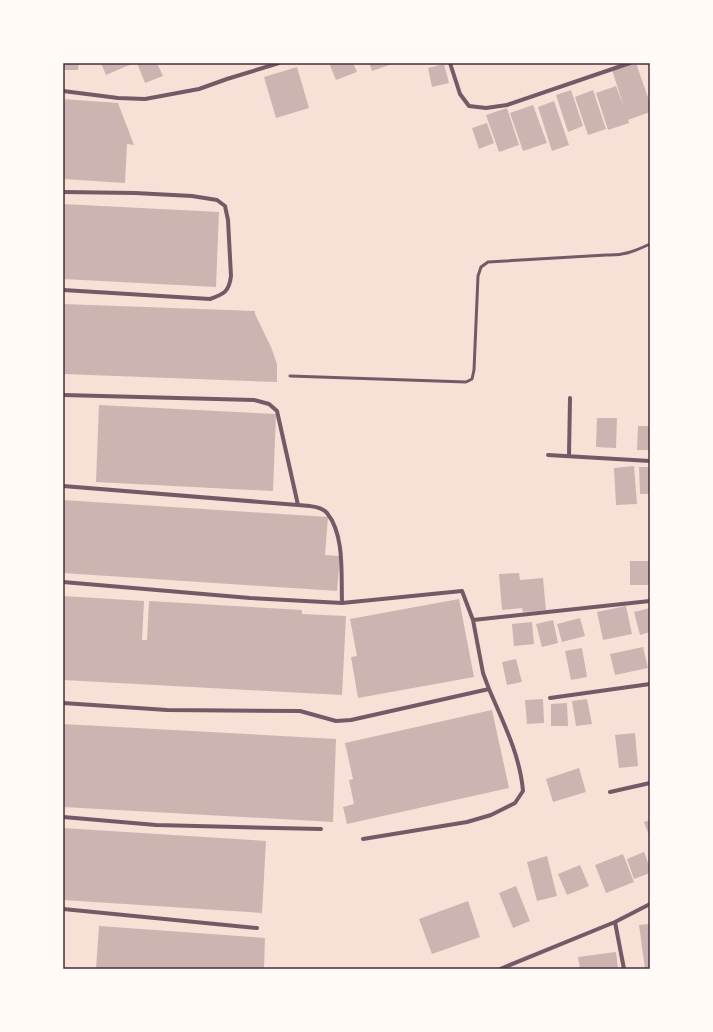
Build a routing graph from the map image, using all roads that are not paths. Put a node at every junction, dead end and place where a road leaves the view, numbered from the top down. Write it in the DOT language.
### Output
graph roads {
  1 [pos="279,63"];
  2 [pos="450,63"];
  3 [pos="630,63"];
  4 [pos="63,91"];
  5 [pos="63,192"];
  6 [pos="650,244"];
  7 [pos="63,290"];
  8 [pos="290,376"];
  9 [pos="63,395"];
  10 [pos="570,398"];
  11 [pos="548,455"];
  12 [pos="569,456"];
  13 [pos="650,461"];
  14 [pos="63,486"];
  15 [pos="298,505"];
  16 [pos="63,582"];
  17 [pos="650,601"];
  18 [pos="342,603"];
  19 [pos="473,620"];
  20 [pos="650,684"];
  21 [pos="489,689"];
  22 [pos="550,698"];
  23 [pos="63,703"];
  24 [pos="650,783"];
  25 [pos="610,792"];
  26 [pos="63,817"];
  27 [pos="321,829"];
  28 [pos="363,839"];
  29 [pos="650,904"];
  30 [pos="63,909"];
  31 [pos="615,922"];
  32 [pos="257,928"];
  33 [pos="500,969"];
  34 [pos="624,969"];
  1 -- 4 [label="street"];
  2 -- 3 [label="street"];
  5 -- 7 [label="street"];
  6 -- 8 [label="lane"];
  9 -- 15 [label="street"];
  10 -- 12 [label="street"];
  11 -- 12 [label="street"];
  12 -- 13 [label="street"];
  14 -- 15 [label="street"];
  15 -- 18 [label="street"];
  16 -- 18 [label="street"];
  17 -- 19 [label="street"];
  18 -- 19 [label="street"];
  19 -- 21 [label="street"];
  20 -- 22 [label="street"];
  21 -- 23 [label="street"];
  21 -- 28 [label="street"];
  24 -- 25 [label="street"];
  26 -- 27 [label="street"];
  29 -- 31 [label="street"];
  30 -- 32 [label="street"];
  31 -- 33 [label="street"];
  31 -- 34 [label="street"];
}
